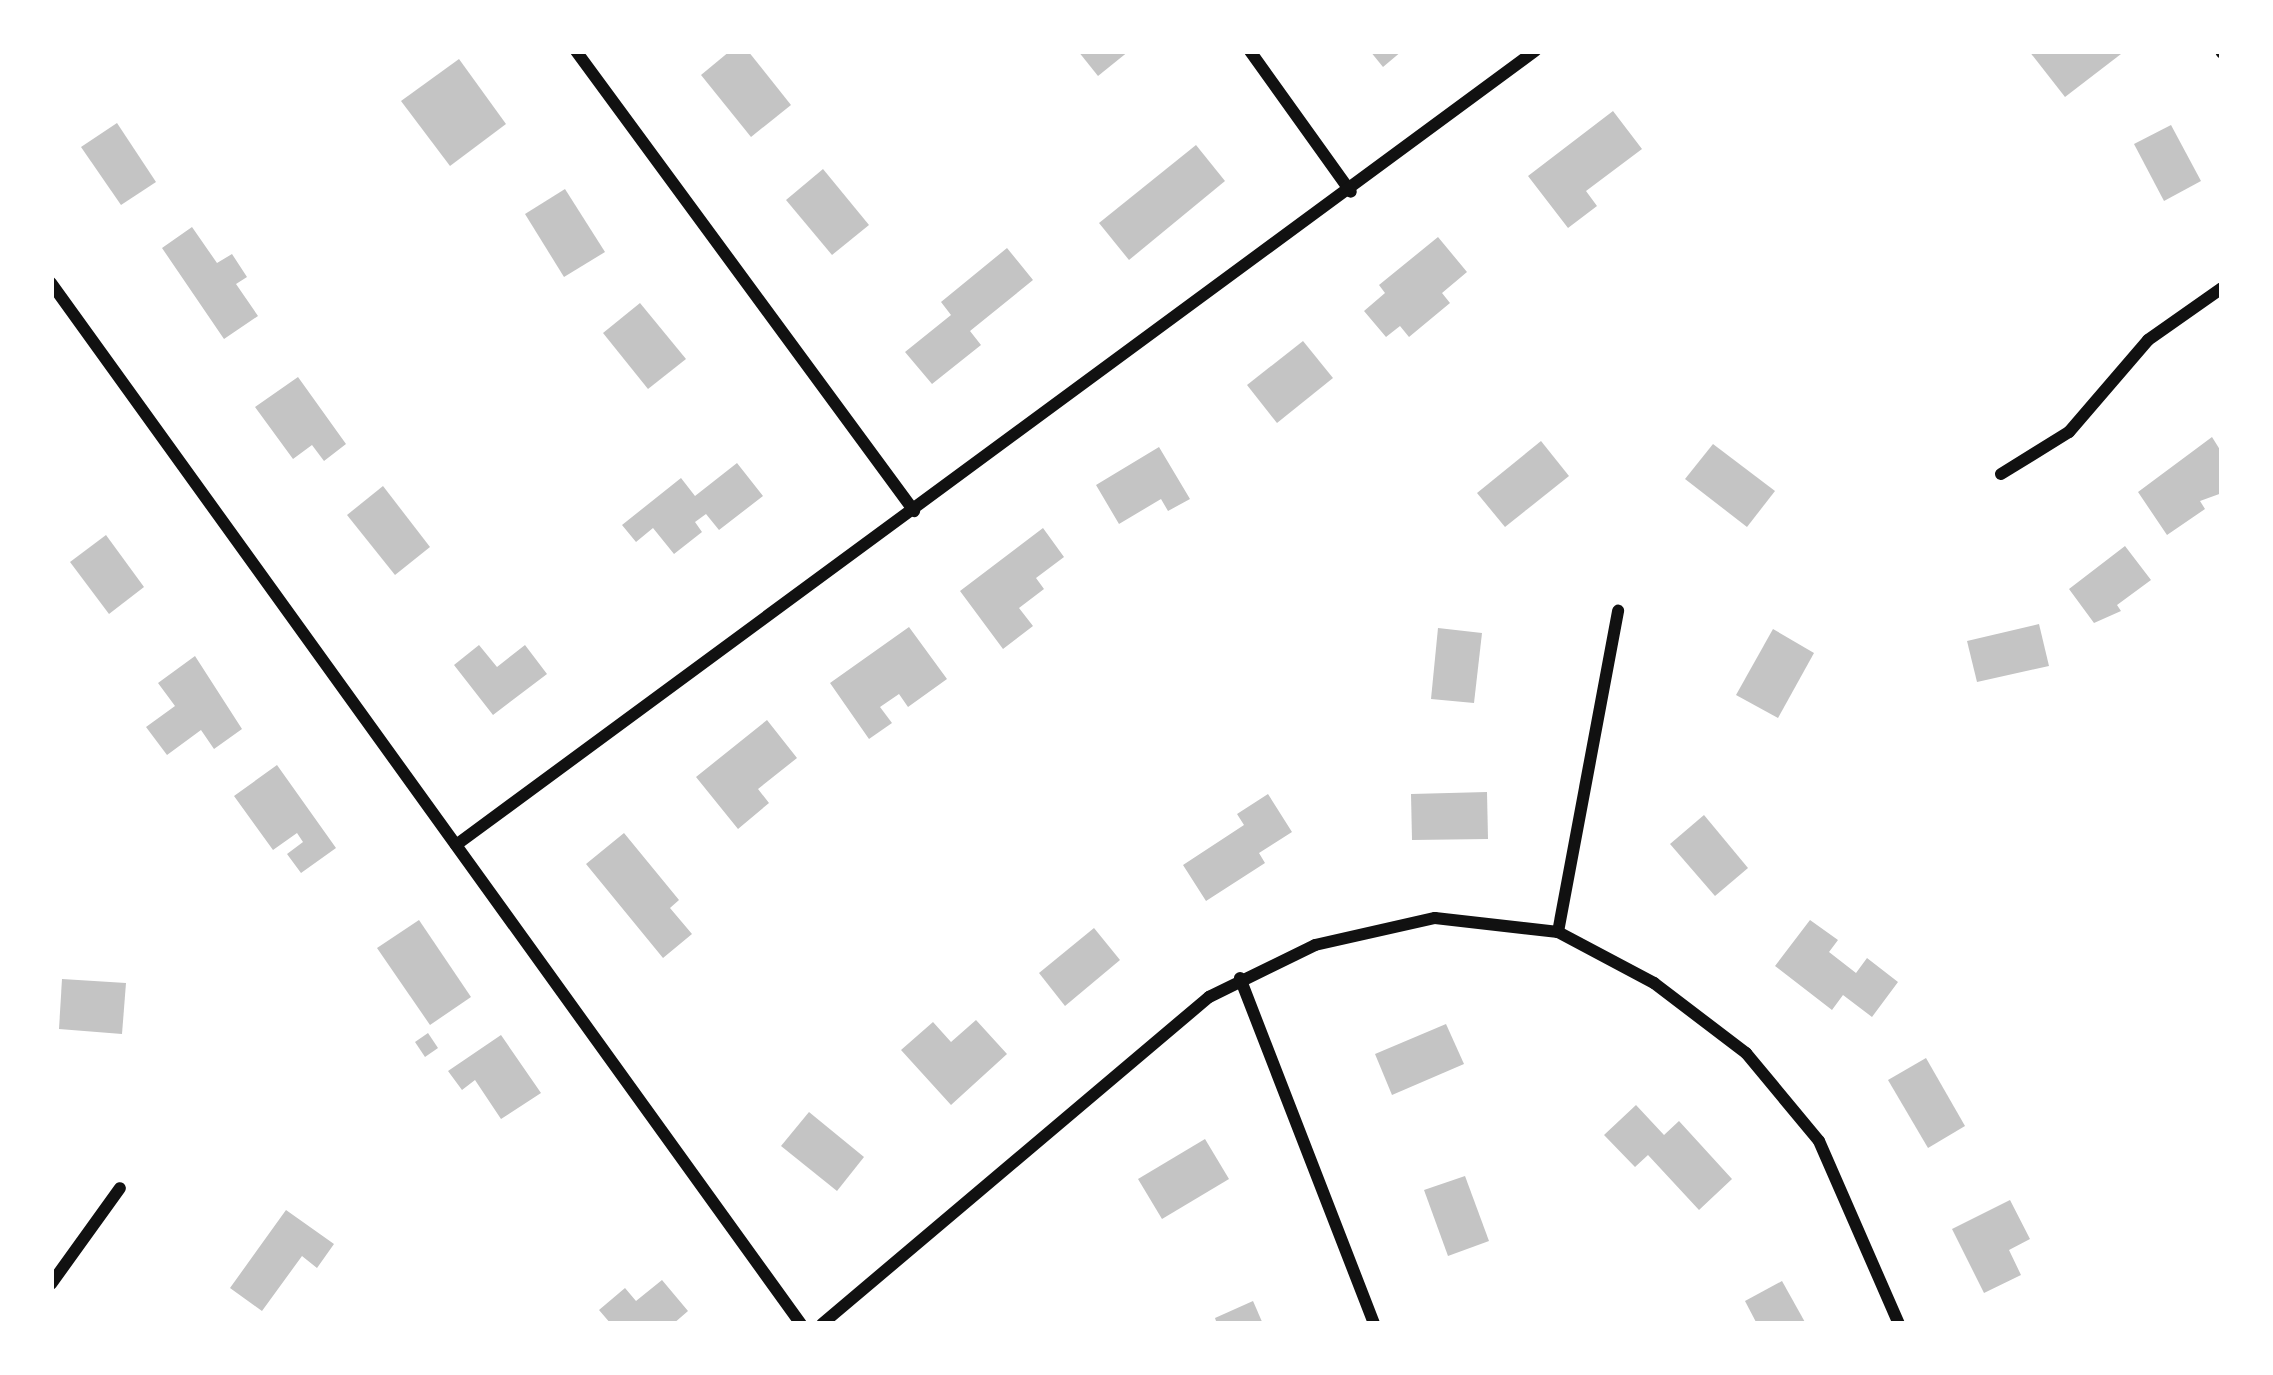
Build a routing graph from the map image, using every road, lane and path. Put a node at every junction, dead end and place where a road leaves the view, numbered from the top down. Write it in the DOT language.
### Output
graph roads {
  1 [pos="576,51"];
  2 [pos="1250,51"];
  3 [pos="1535,51"];
  4 [pos="1351,192"];
  5 [pos="51,283"];
  6 [pos="2222,288"];
  7 [pos="2000,474"];
  8 [pos="914,511"];
  9 [pos="1618,611"];
  10 [pos="456,845"];
  11 [pos="1558,932"];
  12 [pos="1240,978"];
  13 [pos="120,1189"];
  14 [pos="51,1284"];
  15 [pos="801,1324"];
  16 [pos="822,1324"];
  17 [pos="1374,1324"];
  18 [pos="1899,1324"];
  1 -- 8 [label="street"];
  2 -- 4 [label="street"];
  3 -- 4 [label="street"];
  4 -- 8 [label="street"];
  5 -- 10 [label="street"];
  6 -- 7 [label="street"];
  8 -- 10 [label="street"];
  9 -- 11 [label="street"];
  10 -- 15 [label="street"];
  11 -- 12 [label="street"];
  11 -- 18 [label="street"];
  12 -- 16 [label="street"];
  12 -- 17 [label="street"];
  13 -- 14 [label="street"];
}
